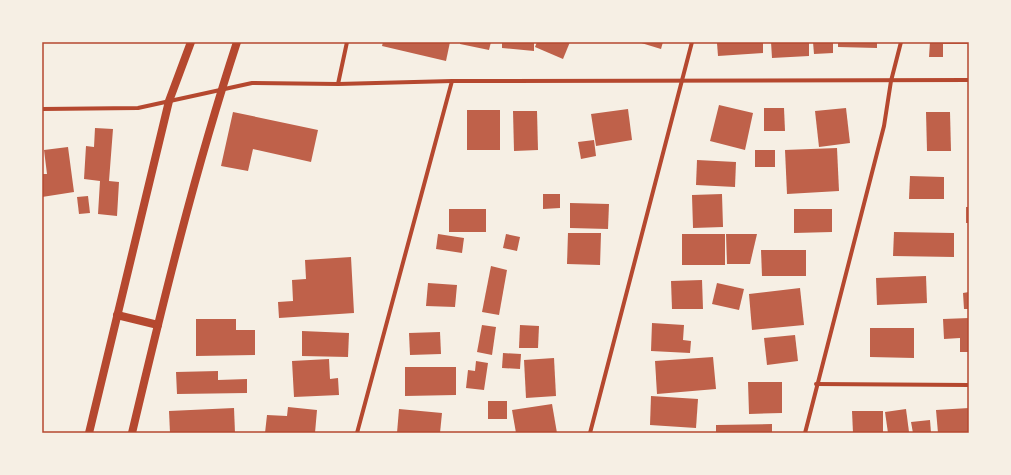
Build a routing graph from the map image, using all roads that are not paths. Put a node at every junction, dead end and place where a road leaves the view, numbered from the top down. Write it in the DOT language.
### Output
graph roads {
  1 [pos="191,42"];
  2 [pos="236,42"];
  3 [pos="348,42"];
  4 [pos="692,42"];
  5 [pos="901,42"];
  6 [pos="969,80"];
  7 [pos="452,81"];
  8 [pos="891,81"];
  9 [pos="683,82"];
  10 [pos="338,84"];
  11 [pos="221,90"];
  12 [pos="169,101"];
  13 [pos="42,110"];
  14 [pos="117,315"];
  15 [pos="158,325"];
  16 [pos="816,384"];
  17 [pos="969,385"];
  18 [pos="89,433"];
  19 [pos="132,433"];
  20 [pos="357,433"];
  21 [pos="590,433"];
  22 [pos="804,433"];
  1 -- 12 [label="main road"];
  2 -- 11 [label="main road"];
  3 -- 10 [label="street"];
  4 -- 9 [label="street"];
  5 -- 8 [label="street"];
  6 -- 8 [label="street"];
  7 -- 9 [label="street"];
  7 -- 10 [label="street"];
  7 -- 20 [label="street"];
  8 -- 9 [label="street"];
  8 -- 16 [label="street"];
  9 -- 21 [label="street"];
  10 -- 11 [label="street"];
  11 -- 12 [label="street"];
  11 -- 15 [label="main road"];
  12 -- 13 [label="street"];
  12 -- 14 [label="main road"];
  14 -- 15 [label="main road"];
  14 -- 18 [label="main road"];
  15 -- 19 [label="main road"];
  16 -- 17 [label="street"];
  16 -- 22 [label="street"];
}
